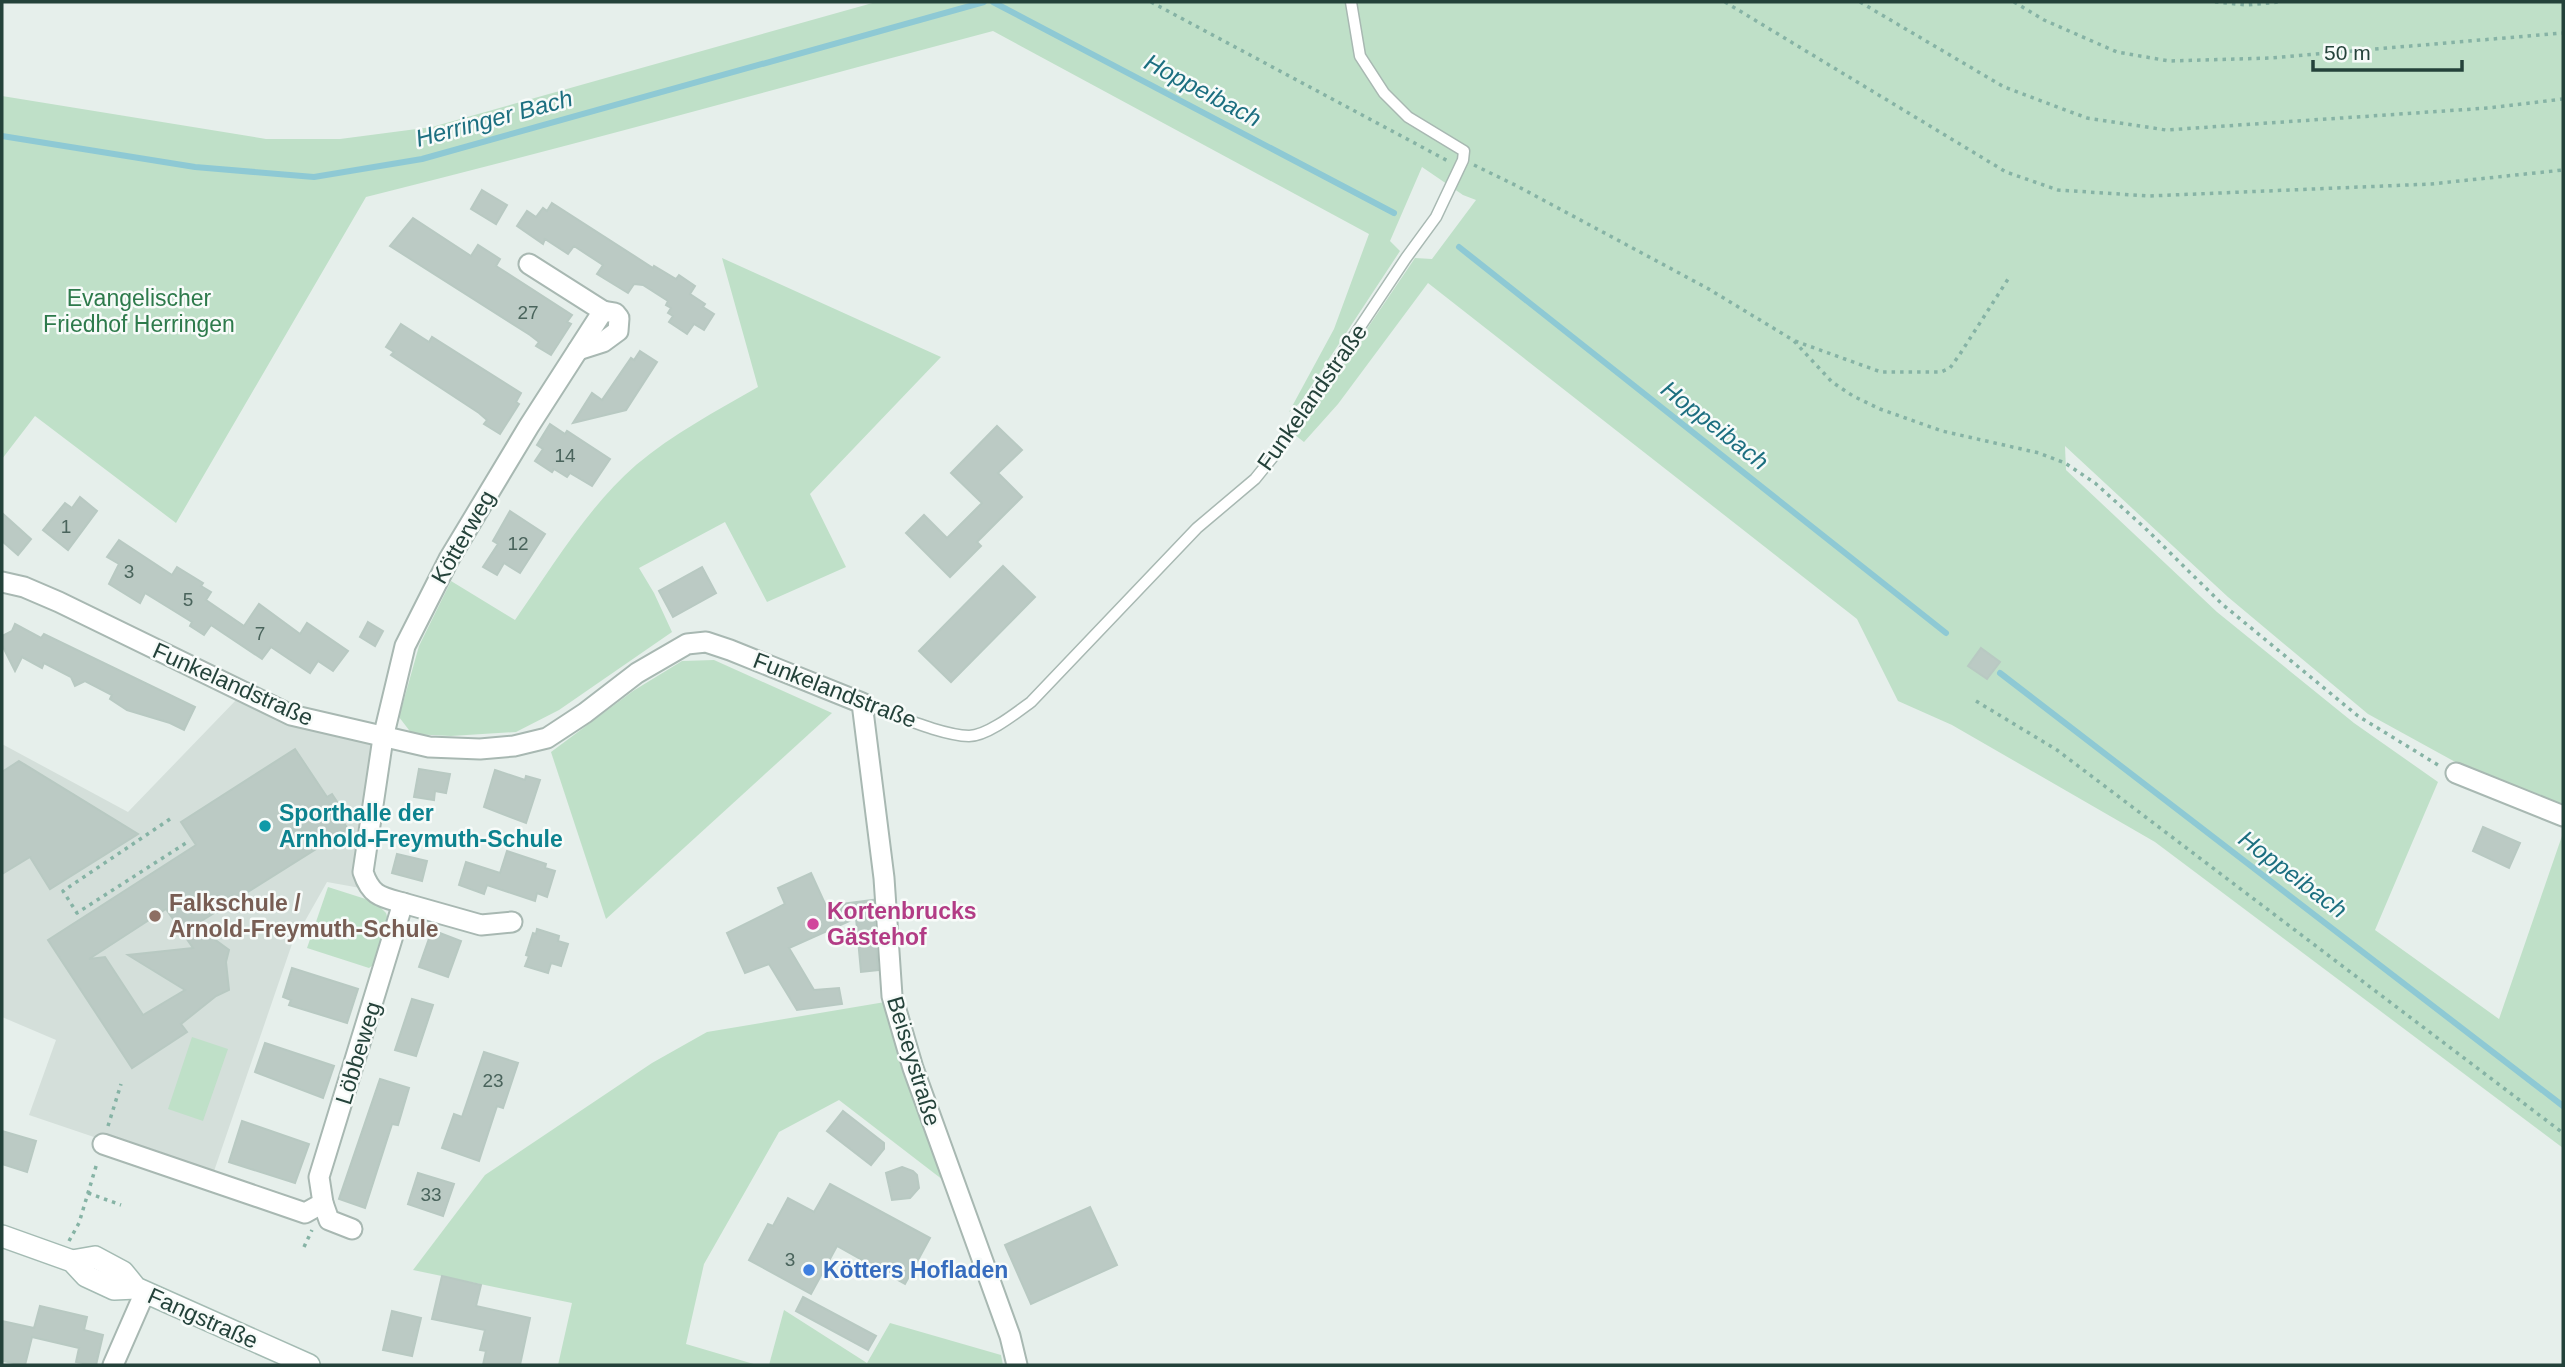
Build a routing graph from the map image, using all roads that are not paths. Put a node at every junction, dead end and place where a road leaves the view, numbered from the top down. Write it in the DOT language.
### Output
graph roads {
  1 [pos="1351,2"];
  2 [pos="529,264"];
  3 [pos="2,582"];
  4 [pos="862,703"];
  5 [pos="383,738"];
  6 [pos="2456,773"];
  7 [pos="2563,817"];
  8 [pos="403,903"];
  9 [pos="512,922"];
  10 [pos="103,1144"];
  11 [pos="323,1203"];
  12 [pos="352,1229"];
  13 [pos="2,1236"];
  14 [pos="140,1290"];
  15 [pos="113,1365"];
  16 [pos="309,1365"];
  17 [pos="1017,1365"];
  1 -- 4 [label="lane, Funkelandstraße"];
  2 -- 5 [label="street, Kötterweg"];
  3 -- 5 [label="street, Funkelandstraße"];
  4 -- 5 [label="street, Funkelandstraße"];
  4 -- 17 [label="street, Beiseystraße"];
  5 -- 8 [label="street"];
  6 -- 7 [label="street"];
  8 -- 9 [label="street"];
  8 -- 11 [label="street, Löbbeweg"];
  10 -- 11 [label="street"];
  11 -- 12 [label="street"];
  13 -- 14 [label="main road, Fangstraße"];
  14 -- 15 [label="street"];
  14 -- 16 [label="main road, Fangstraße"];
}
